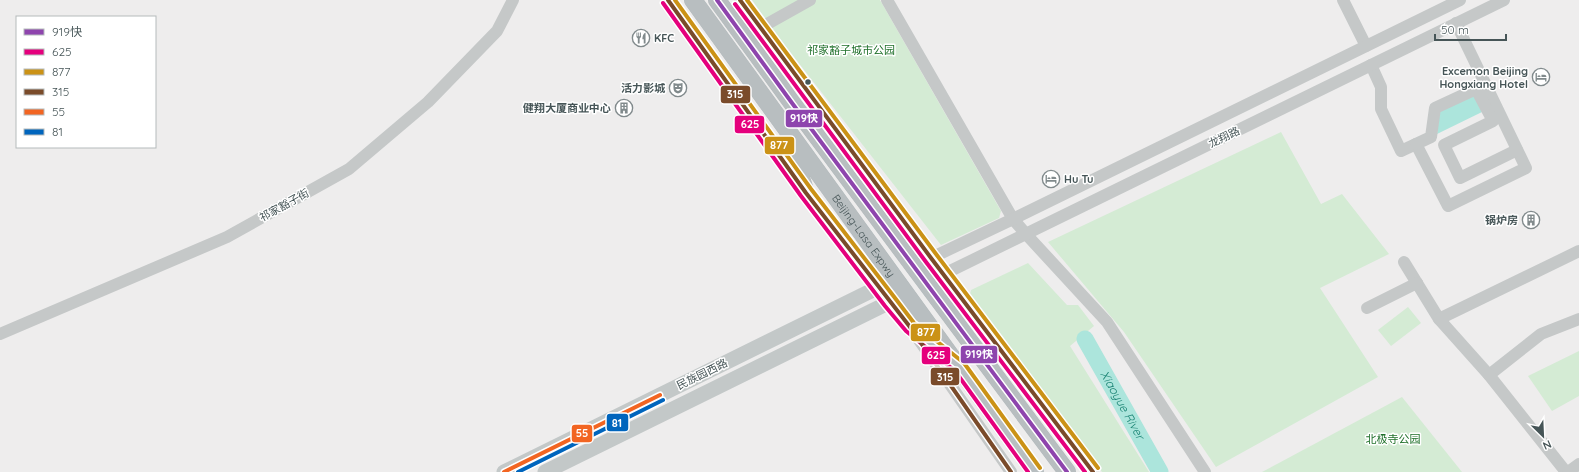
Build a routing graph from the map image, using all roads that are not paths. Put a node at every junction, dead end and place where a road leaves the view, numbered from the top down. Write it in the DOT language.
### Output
graph roads {
  1 [pos="513,0"];
  2 [pos="668,0"];
  3 [pos="693,0"];
  4 [pos="717,0"];
  5 [pos="740,0"];
  6 [pos="810,0"];
  7 [pos="887,0"];
  8 [pos="1343,0"];
  9 [pos="1460,0"];
  10 [pos="1504,0"];
  11 [pos="1448,3"];
  12 [pos="1456,24"];
  13 [pos="760,28"];
  14 [pos="1366,46"];
  15 [pos="1370,65"];
  16 [pos="782,122"];
  17 [pos="1421,144"];
  18 [pos="1517,150"];
  19 [pos="806,193"];
  20 [pos="1013,219"];
  21 [pos="1025,233"];
  22 [pos="1579,251"];
  23 [pos="931,258"];
  24 [pos="1404,262"];
  25 [pos="944,274"];
  26 [pos="1417,283"];
  27 [pos="879,287"];
  28 [pos="890,302"];
  29 [pos="1367,308"];
  30 [pos="1439,319"];
  31 [pos="1579,319"];
  32 [pos="910,327"];
  33 [pos="0,334"];
  34 [pos="959,366"];
  35 [pos="1489,375"];
  36 [pos="1579,464"];
  37 [pos="1033,470"];
  38 [pos="548,471"];
  39 [pos="504,472"];
  40 [pos="1011,472"];
  41 [pos="1067,472"];
  42 [pos="1093,472"];
  43 [pos="1205,472"];
  44 [pos="1567,472"];
  1 -- 33 [label="street, 祁家豁子街"];
  2 -- 19 [label="street"];
  3 -- 16 [label="highway, Beijing-Lasa Expwy"];
  4 -- 41 [label="highway, Beijing-Lasa Expwy"];
  5 -- 13 [label="street"];
  6 -- 13 [label="street"];
  7 -- 20 [label="street"];
  8 -- 14 [label="street"];
  9 -- 11 [label="street, 龙翔路"];
  10 -- 12 [label="street, 龙翔路"];
  11 -- 14 [label="street, 龙翔路"];
  12 -- 15 [label="street, 龙翔路"];
  12 -- 18 [label="street"];
  13 -- 23 [label="street"];
  14 -- 20 [label="street, 龙翔路"];
  15 -- 17 [label="street"];
  15 -- 21 [label="street, 龙翔路"];
  16 -- 19 [label="highway"];
  16 -- 34 [label="highway, Beijing-Lasa Expwy"];
  17 -- 18 [label="street"];
  17 -- 18 [label="street"];
  19 -- 27 [label="street"];
  20 -- 21 [label="street"];
  20 -- 23 [label="street, 龙翔路"];
  21 -- 25 [label="street, 龙翔路"];
  21 -- 43 [label="street"];
  22 -- 30 [label="street"];
  23 -- 25 [label="street"];
  24 -- 26 [label="street"];
  25 -- 42 [label="street"];
  26 -- 29 [label="street"];
  26 -- 30 [label="street"];
  27 -- 28 [label="street"];
  27 -- 39 [label="main road, 民族园西路"];
  28 -- 32 [label="street"];
  28 -- 38 [label="main road, 民族园西路"];
  30 -- 35 [label="street"];
  31 -- 35 [label="street"];
  32 -- 34 [label="highway"];
  32 -- 40 [label="street"];
  34 -- 37 [label="highway, Beijing-Lasa Expwy"];
  35 -- 44 [label="street"];
  36 -- 44 [label="street"];
}
